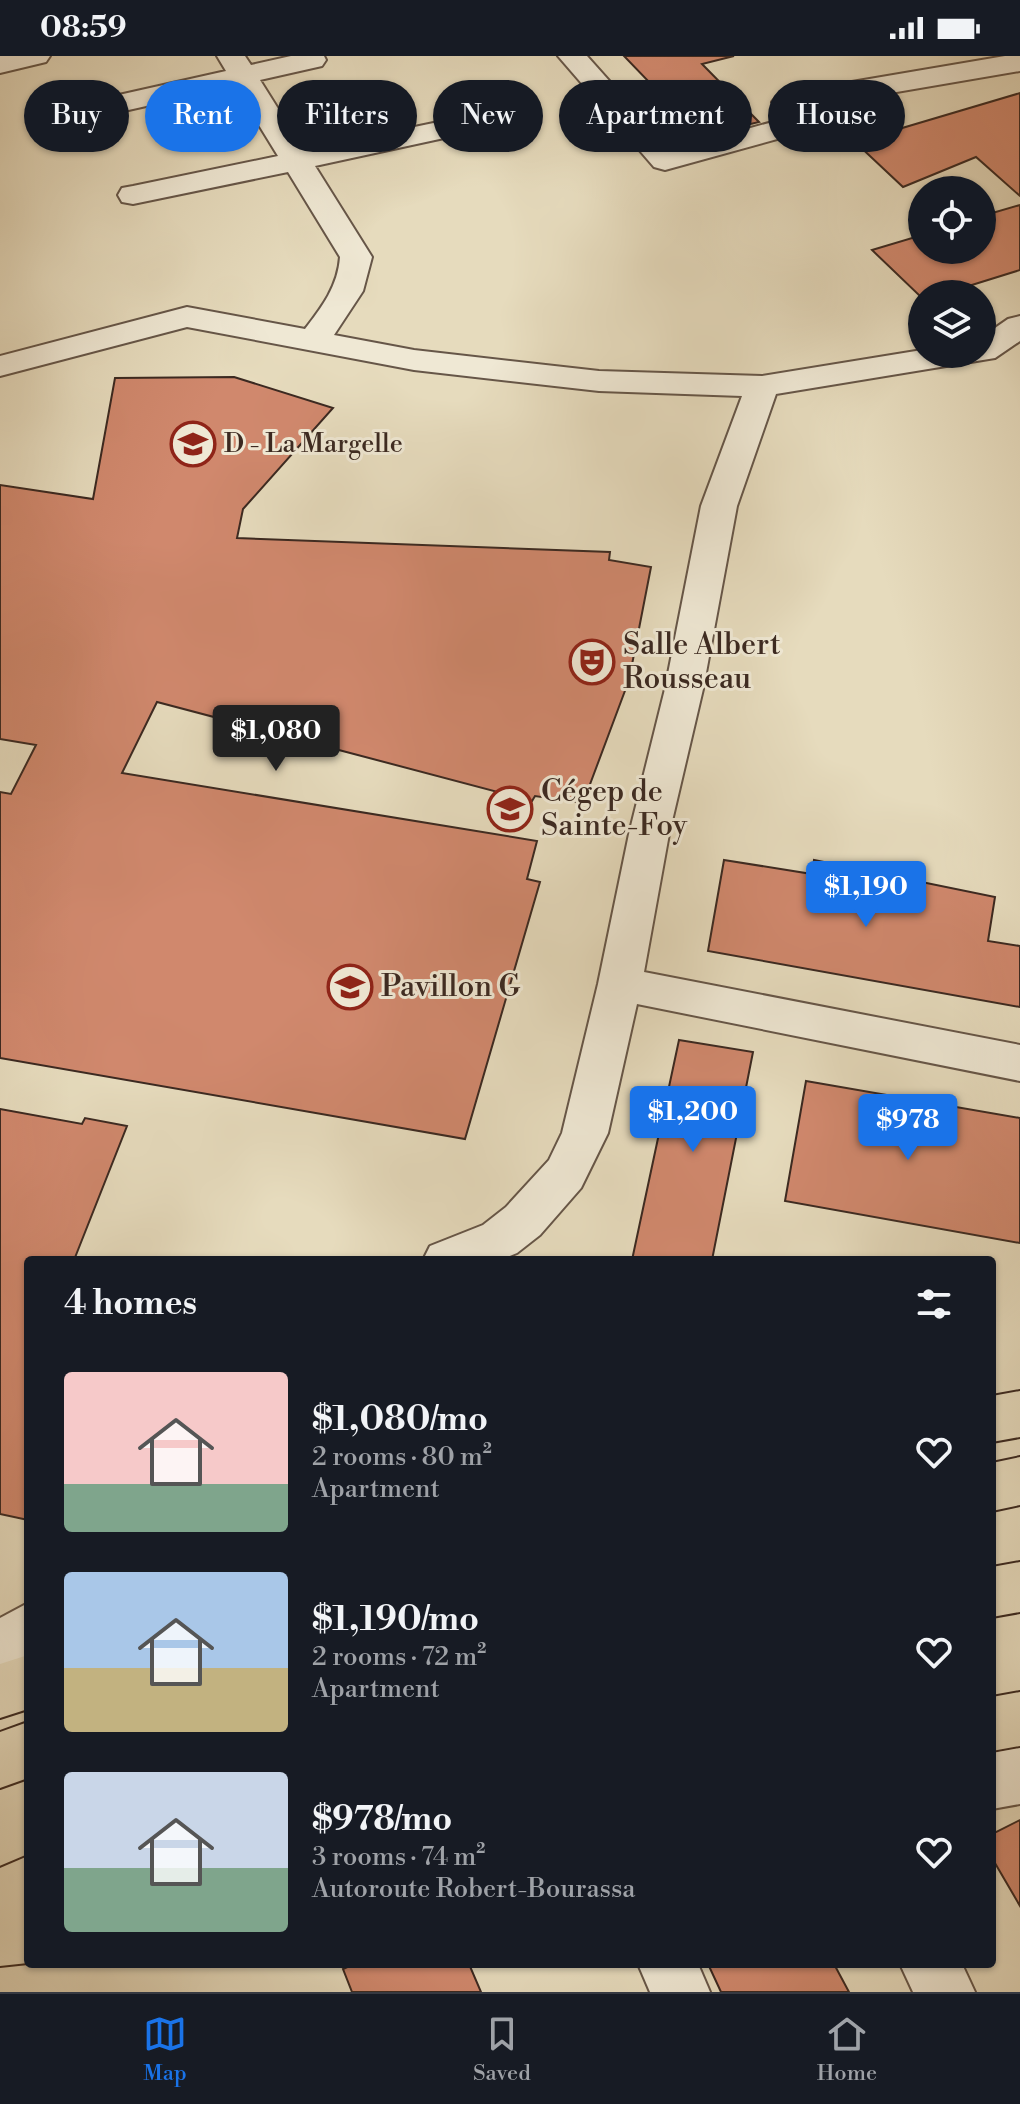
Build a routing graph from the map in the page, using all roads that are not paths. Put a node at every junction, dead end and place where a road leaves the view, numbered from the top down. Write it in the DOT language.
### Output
graph roads {
  1 [pos="36,56"];
  2 [pos="572,56"];
  3 [pos="312,60"];
  4 [pos="1020,62"];
  5 [pos="0,64"];
  6 [pos="237,65"];
  7 [pos="129,98"];
  8 [pos="433,132"];
  9 [pos="298,162"];
  10 [pos="133,195"];
  11 [pos="1020,326"];
  12 [pos="313,341"];
  13 [pos="996,342"];
  14 [pos="996,352"];
  15 [pos="1020,354"];
  16 [pos="908,363"];
  17 [pos="0,366"];
  18 [pos="762,386"];
  19 [pos="620,984"];
  20 [pos="1020,1063"];
  21 [pos="457,1256"];
  22 [pos="1020,1414"];
  23 [pos="996,1418"];
  24 [pos="1020,1481"];
  25 [pos="996,1486"];
  26 [pos="1020,1587"];
  27 [pos="996,1591"];
  28 [pos="24,1632"];
  29 [pos="0,1651"];
  30 [pos="24,1683"];
  31 [pos="0,1691"];
  32 [pos="1020,1719"];
  33 [pos="996,1723"];
  34 [pos="24,1751"];
  35 [pos="0,1760"];
  36 [pos="1020,1776"];
  37 [pos="996,1780"];
  38 [pos="24,1887"];
  39 [pos="0,1897"];
  40 [pos="24,1934"];
  41 [pos="0,1937"];
  42 [pos="670,1968"];
  43 [pos="932,1968"];
  44 [pos="680,1992"];
  45 [pos="945,1992"];
  1 -- 5 [label="street"];
  2 -- 4 [label="street"];
  3 -- 6 [label="street"];
  6 -- 7 [label="street"];
  6 -- 9 [label="street"];
  8 -- 9 [label="street"];
  9 -- 10 [label="street"];
  9 -- 12 [label="street"];
  11 -- 13 [label="street"];
  12 -- 17 [label="street"];
  12 -- 18 [label="street"];
  14 -- 15 [label="street"];
  16 -- 18 [label="street"];
  18 -- 19 [label="street"];
  19 -- 20 [label="street"];
  19 -- 21 [label="street"];
  22 -- 23 [label="main road"];
  24 -- 25 [label="main road"];
  26 -- 27 [label="main road"];
  28 -- 29 [label="street"];
  30 -- 31 [label="main road"];
  32 -- 33 [label="main road"];
  34 -- 35 [label="main road"];
  36 -- 37 [label="street"];
  38 -- 39 [label="main road"];
  40 -- 41 [label="main road"];
  42 -- 44 [label="street"];
  43 -- 45 [label="street"];
}
